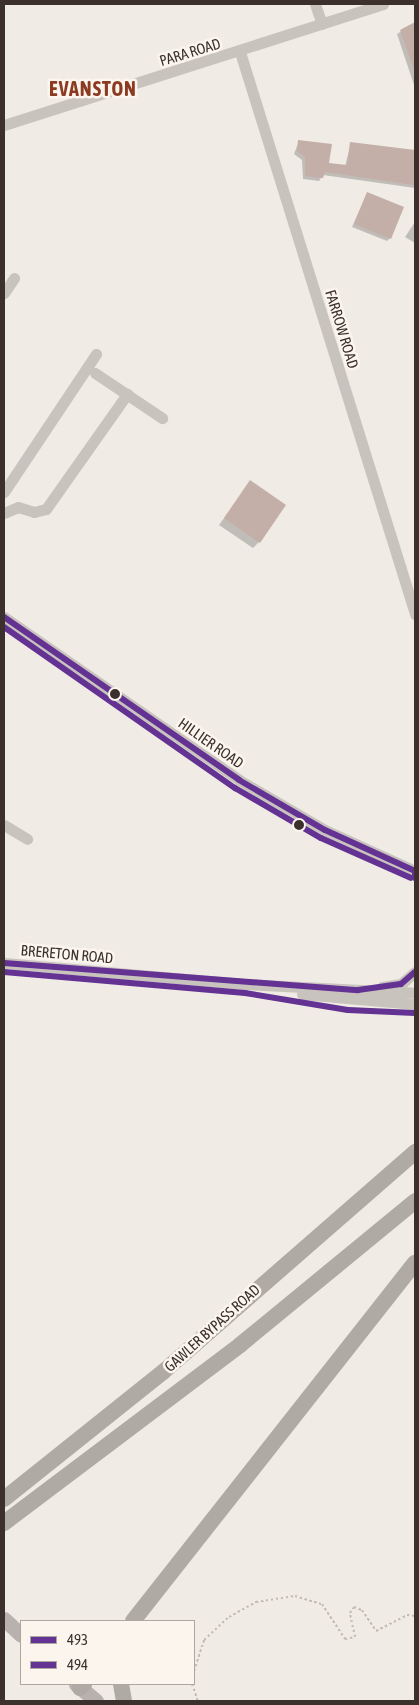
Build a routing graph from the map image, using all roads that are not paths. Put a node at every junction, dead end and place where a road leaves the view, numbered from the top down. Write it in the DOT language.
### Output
graph roads {
  1 [pos="315,4"];
  2 [pos="383,4"];
  3 [pos="322,24"];
  4 [pos="240,52"];
  5 [pos="4,125"];
  6 [pos="14,278"];
  7 [pos="4,293"];
  8 [pos="96,354"];
  9 [pos="95,372"];
  10 [pos="126,394"];
  11 [pos="162,418"];
  12 [pos="4,492"];
  13 [pos="4,513"];
  14 [pos="415,614"];
  15 [pos="4,617"];
  16 [pos="4,825"];
  17 [pos="27,839"];
  18 [pos="415,870"];
  19 [pos="415,878"];
  20 [pos="4,963"];
  21 [pos="415,972"];
  22 [pos="246,984"];
  23 [pos="358,990"];
  24 [pos="415,993"];
  25 [pos="415,1004"];
  26 [pos="415,1152"];
  27 [pos="415,1202"];
  28 [pos="415,1263"];
  29 [pos="4,1499"];
  30 [pos="4,1523"];
  31 [pos="4,1619"];
  32 [pos="134,1620"];
  33 [pos="20,1634"];
  34 [pos="80,1685"];
  35 [pos="121,1685"];
  36 [pos="96,1701"];
  37 [pos="124,1701"];
  1 -- 3 [label="street"];
  2 -- 3 [label="street, PARA ROAD"];
  3 -- 4 [label="street, PARA ROAD"];
  4 -- 5 [label="street, PARA ROAD"];
  4 -- 14 [label="street, FARROW ROAD"];
  6 -- 7 [label="street"];
  8 -- 12 [label="street"];
  9 -- 10 [label="street"];
  10 -- 11 [label="street"];
  10 -- 13 [label="street"];
  15 -- 18 [label="street, HILLIER ROAD"];
  16 -- 17 [label="street"];
  18 -- 19 [label="street"];
  20 -- 22 [label="street, BRERETON ROAD"];
  21 -- 23 [label="street, BRERETON ROAD"];
  22 -- 23 [label="street, BRERETON ROAD"];
  22 -- 25 [label="street, BRERETON ROAD"];
  23 -- 24 [label="street, BRERETON ROAD"];
  26 -- 29 [label="highway, GAWLER BYPASS ROAD"];
  27 -- 30 [label="highway, GAWLER BYPASS ROAD"];
  28 -- 32 [label="highway"];
  31 -- 33 [label="main road"];
  34 -- 36 [label="main road"];
  35 -- 37 [label="highway"];
}
